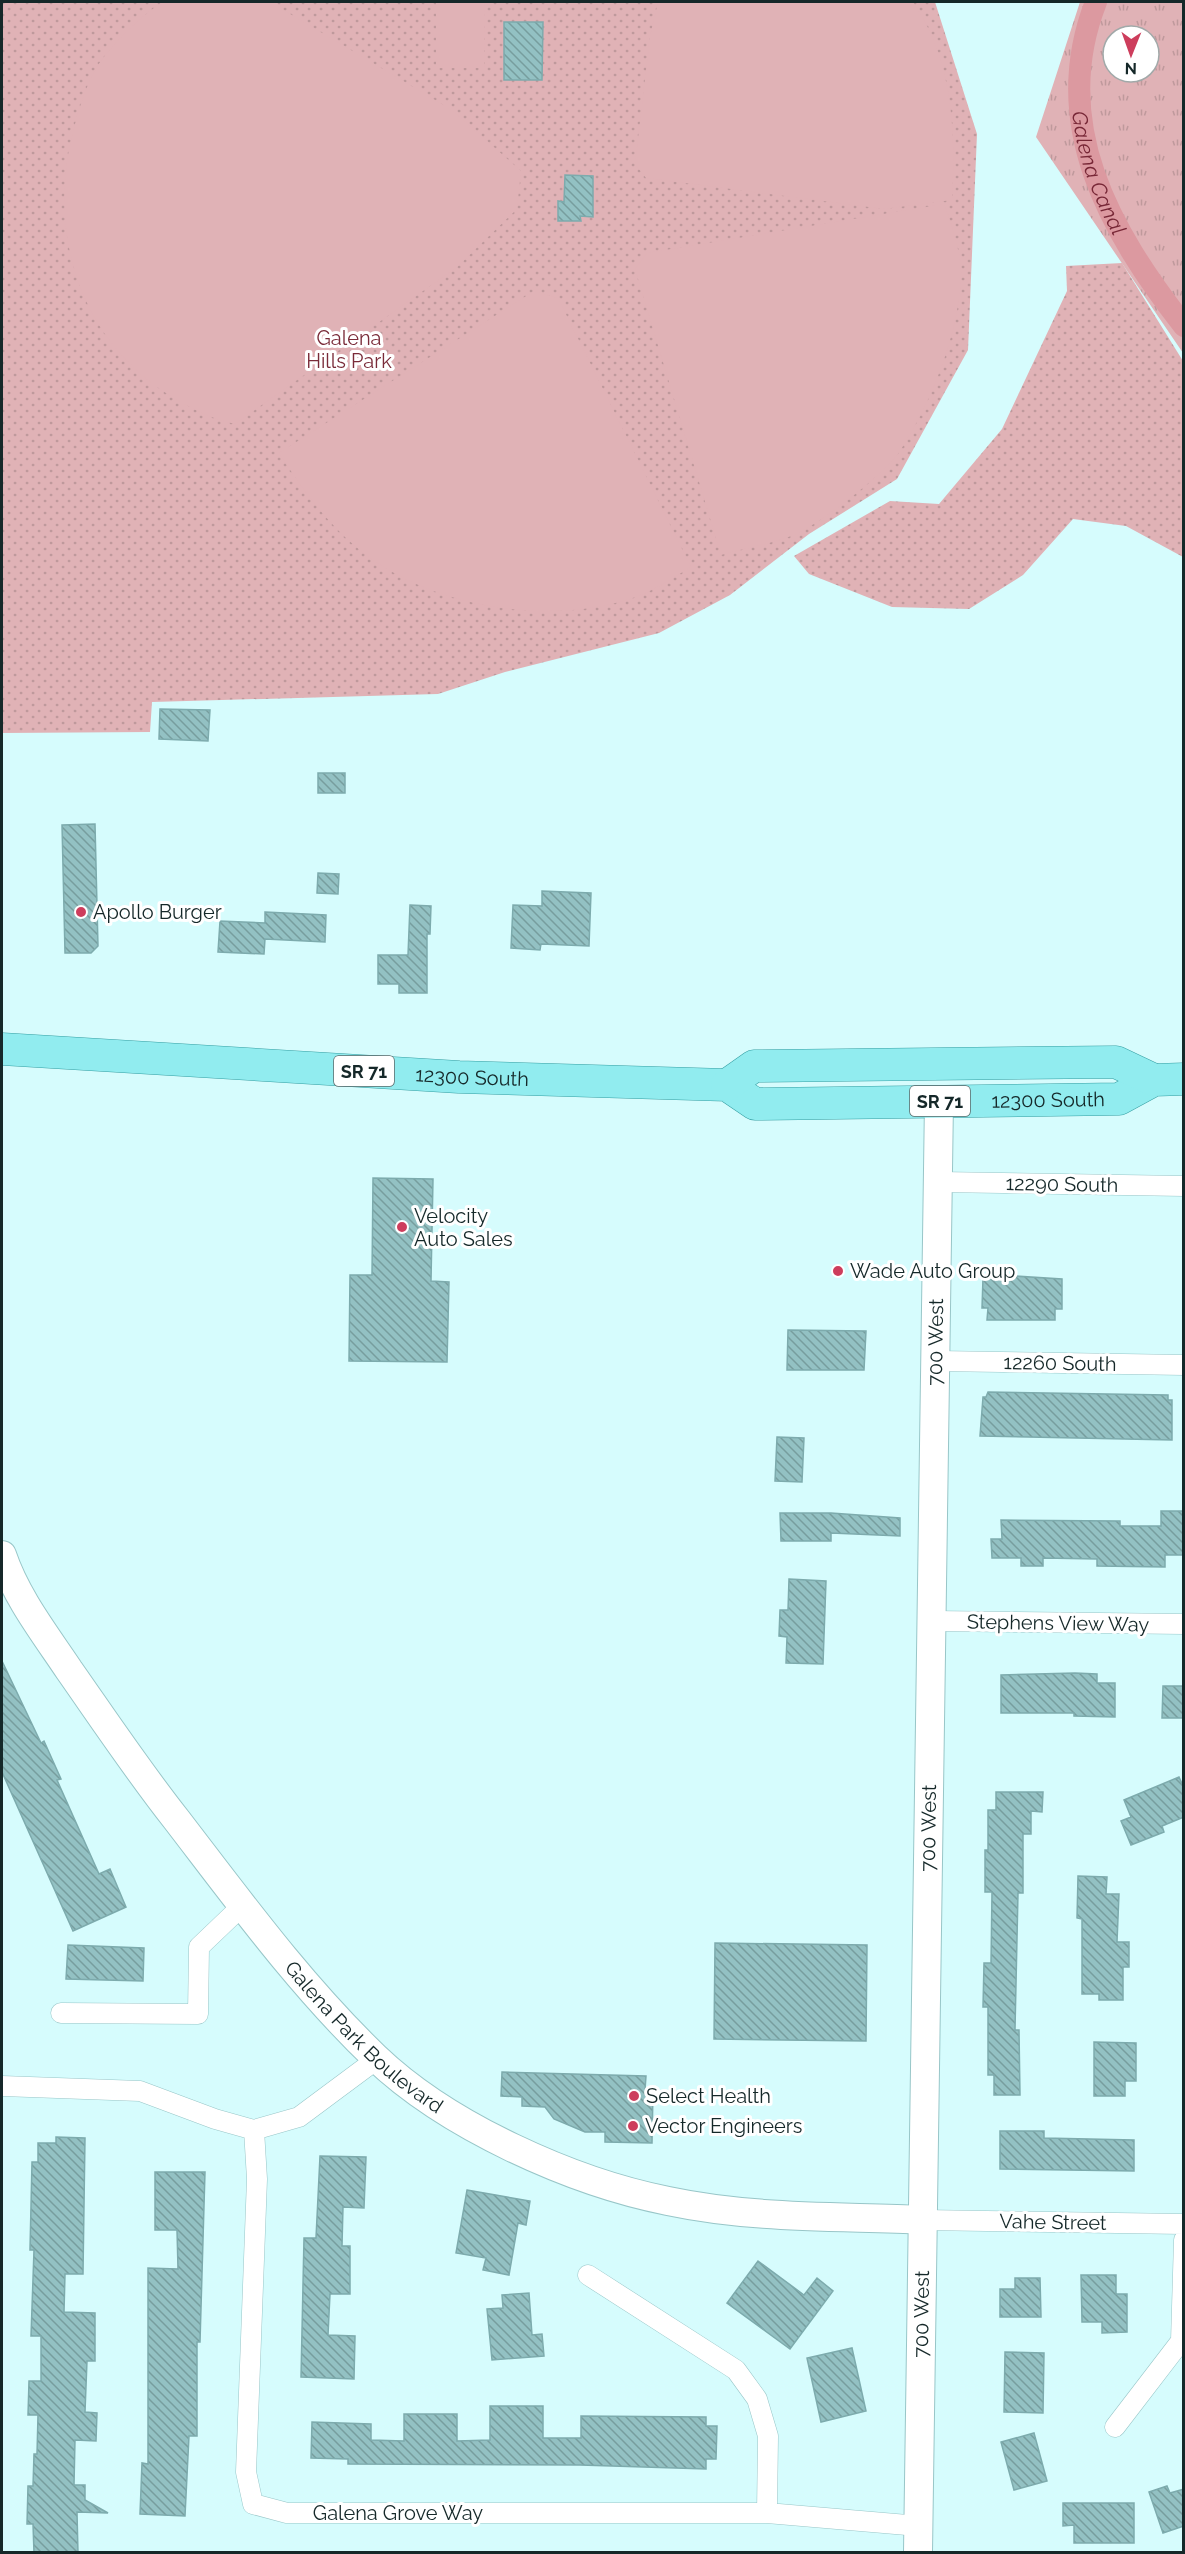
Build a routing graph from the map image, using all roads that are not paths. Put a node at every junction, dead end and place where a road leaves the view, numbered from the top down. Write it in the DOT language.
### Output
graph roads {
  1 [pos="2,1050"];
  2 [pos="1169,1079"];
  3 [pos="727,1084"];
  4 [pos="939,1101"];
  5 [pos="940,1182"];
  6 [pos="1184,1186"];
  7 [pos="937,1362"];
  8 [pos="1184,1365"];
  9 [pos="2,1555"];
  10 [pos="933,1622"];
  11 [pos="1184,1624"];
  12 [pos="243,1905"];
  13 [pos="61,2013"];
  14 [pos="377,2059"];
  15 [pos="2,2086"];
  16 [pos="254,2130"];
  17 [pos="923,2220"];
  18 [pos="1184,2224"];
  19 [pos="1184,2240"];
  20 [pos="588,2275"];
  21 [pos="1115,2427"];
  22 [pos="767,2513"];
  23 [pos="919,2539"];
  1 -- 3 [label="main road, 12300 South / SR 71"];
  2 -- 3 [label="main road, 12300 South / SR 71"];
  2 -- 4 [label="main road, 12300 South / SR 71"];
  3 -- 4 [label="main road, 12300 South / SR 71"];
  4 -- 5 [label="street, 700 West"];
  5 -- 6 [label="street, 12290 South"];
  5 -- 7 [label="street, 700 West"];
  7 -- 8 [label="street, 12260 South"];
  7 -- 10 [label="street, 700 West"];
  9 -- 12 [label="street, Galena Park Boulevard"];
  10 -- 11 [label="street, Stephens View Way"];
  10 -- 17 [label="street, 700 West"];
  12 -- 13 [label="street"];
  12 -- 14 [label="street, Galena Park Boulevard"];
  14 -- 16 [label="street"];
  14 -- 17 [label="street, Galena Park Boulevard"];
  15 -- 16 [label="street"];
  16 -- 22 [label="street, Galena Grove Way"];
  17 -- 18 [label="street, Vahe Street"];
  17 -- 23 [label="street, 700 West"];
  19 -- 21 [label="street"];
  20 -- 22 [label="street"];
  22 -- 23 [label="street, Galena Grove Way"];
}
